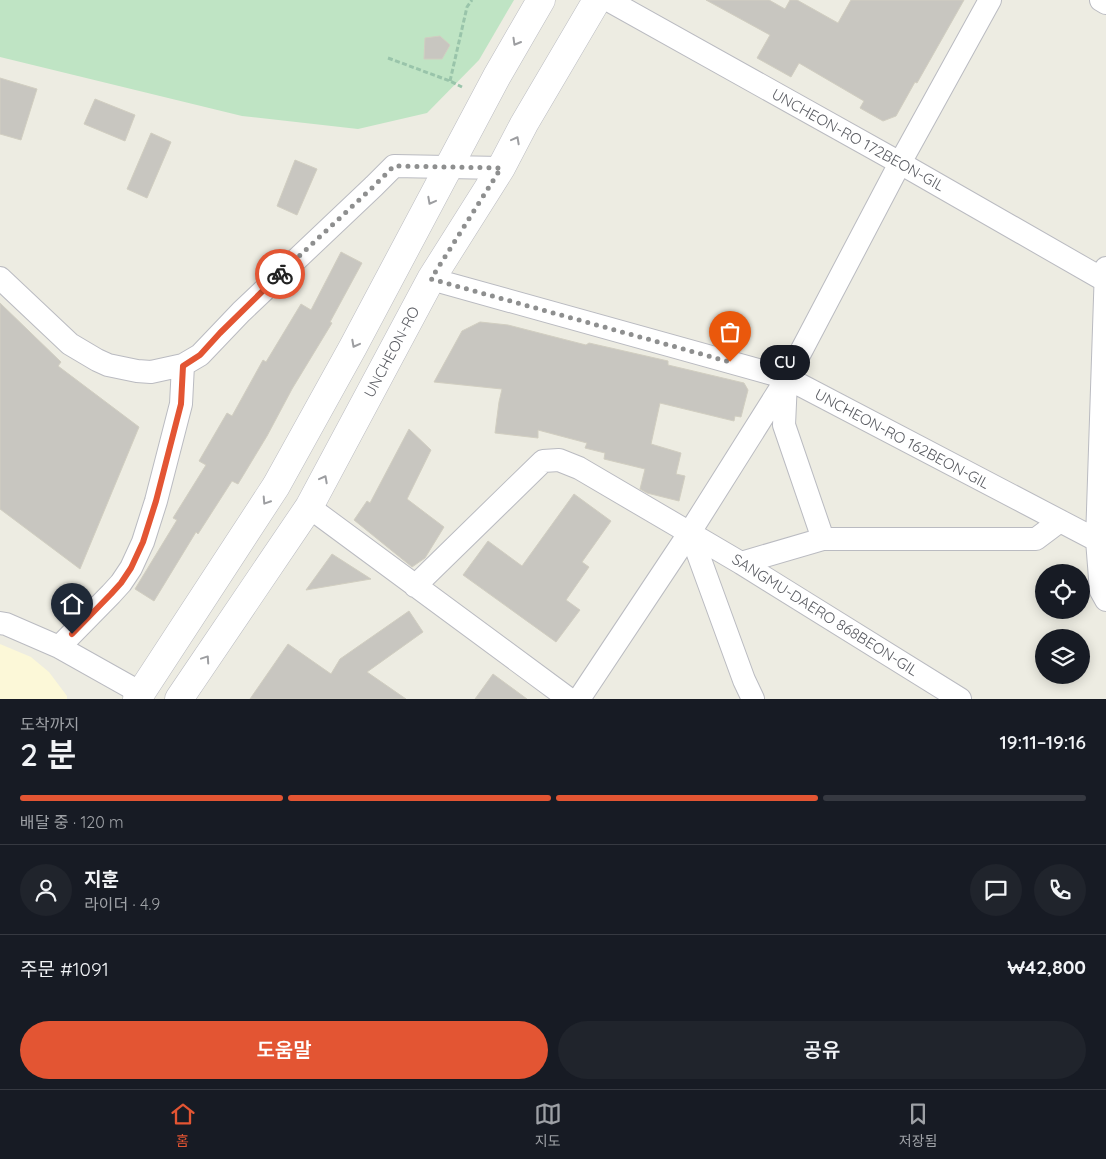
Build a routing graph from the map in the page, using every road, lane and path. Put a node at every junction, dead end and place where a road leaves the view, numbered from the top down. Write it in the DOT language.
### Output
graph roads {
  1 [pos="472,0"];
  2 [pos="541,0"];
  3 [pos="597,0"];
  4 [pos="608,0"];
  5 [pos="990,0"];
  6 [pos="1101,0"];
  7 [pos="1106,3"];
  8 [pos="388,58"];
  9 [pos="450,81"];
  10 [pos="484,101"];
  11 [pos="900,163"];
  12 [pos="449,167"];
  13 [pos="501,168"];
  14 [pos="1106,275"];
  15 [pos="0,278"];
  16 [pos="431,279"];
  17 [pos="183,366"];
  18 [pos="787,378"];
  19 [pos="309,507"];
  20 [pos="1060,521"];
  21 [pos="690,532"];
  22 [pos="823,539"];
  23 [pos="1102,543"];
  24 [pos="741,563"];
  25 [pos="415,586"];
  26 [pos="1106,600"];
  27 [pos="0,623"];
  28 [pos="59,647"];
  29 [pos="139,696"];
  30 [pos="179,699"];
  31 [pos="569,699"];
  32 [pos="579,699"];
  33 [pos="754,699"];
  34 [pos="960,699"];
  1 -- 9 [label="path"];
  2 -- 10 [label="street, one-way"];
  13 -- 3 [label="street, UNCHEON-RO, one-way"];
  4 -- 11 [label="street, UNCHEON-RO 172BEON-GIL"];
  5 -- 11 [label="street"];
  6 -- 7 [label="street"];
  8 -- 9 [label="path"];
  9 -- 10 [label="path"];
  10 -- 12 [label="street"];
  11 -- 14 [label="street, UNCHEON-RO 172BEON-GIL"];
  11 -- 18 [label="street"];
  12 -- 13 [label="street"];
  12 -- 17 [label="street"];
  12 -- 29 [label="street, one-way"];
  13 -- 16 [label="street, UNCHEON-RO"];
  14 -- 23 [label="street"];
  15 -- 17 [label="street"];
  16 -- 18 [label="street, UNCHEON-RO 162BEON-GIL"];
  19 -- 16 [label="street, UNCHEON-RO, one-way"];
  17 -- 28 [label="street"];
  18 -- 20 [label="street, UNCHEON-RO 162BEON-GIL"];
  18 -- 21 [label="street"];
  18 -- 22 [label="street"];
  19 -- 25 [label="street"];
  30 -- 19 [label="street, UNCHEON-RO, one-way"];
  20 -- 22 [label="street"];
  20 -- 23 [label="street, UNCHEON-RO 162BEON-GIL"];
  21 -- 24 [label="street, SANGMU-DAERO 868BEON-GIL"];
  21 -- 25 [label="street, SANGMU-DAERO 868BEON-GIL"];
  21 -- 32 [label="street"];
  21 -- 33 [label="street"];
  22 -- 24 [label="street"];
  23 -- 26 [label="street"];
  24 -- 34 [label="street, SANGMU-DAERO 868BEON-GIL"];
  25 -- 31 [label="street"];
  27 -- 28 [label="street"];
  28 -- 29 [label="street"];
}
